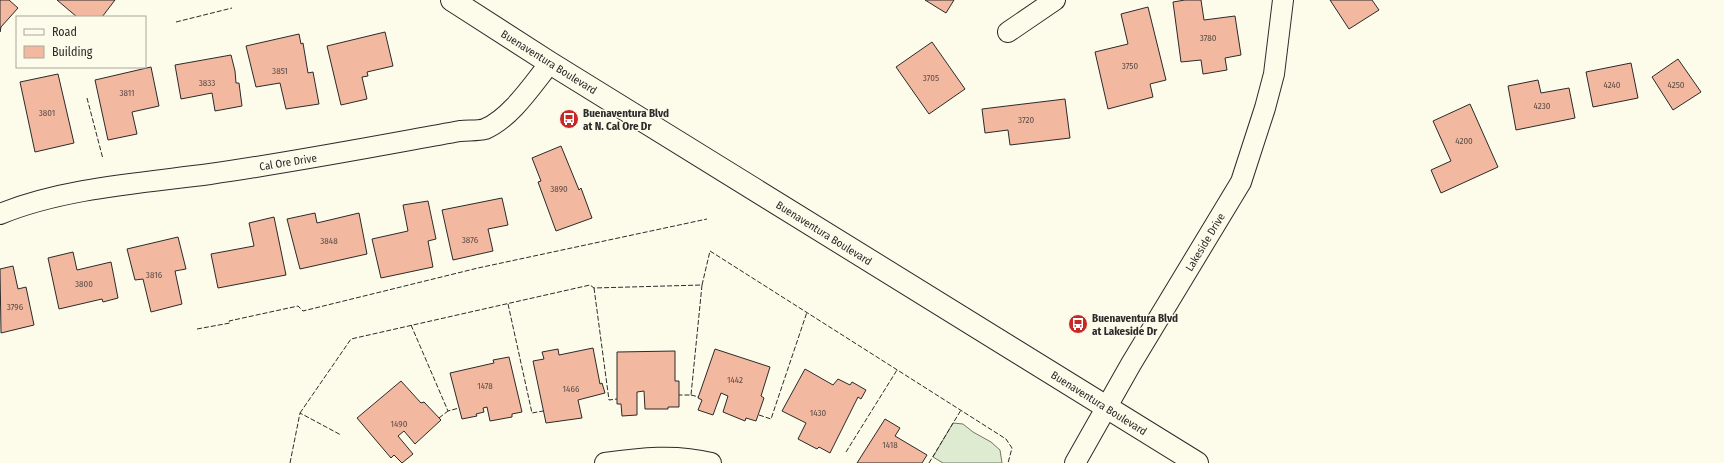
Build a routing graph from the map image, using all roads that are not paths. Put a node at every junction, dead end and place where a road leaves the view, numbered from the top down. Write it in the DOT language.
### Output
graph roads {
  1 [pos="452,0"];
  2 [pos="1055,0"];
  3 [pos="1284,0"];
  4 [pos="1008,32"];
  5 [pos="550,63"];
  6 [pos="0,214"];
  7 [pos="1106,408"];
  8 [pos="605,463"];
  9 [pos="711,463"];
  10 [pos="1075,463"];
  11 [pos="1197,463"];
  1 -- 5 [label="main road, Buenaventura Boulevard"];
  2 -- 4 [label="street"];
  3 -- 7 [label="street, Lakeside Drive"];
  5 -- 6 [label="street, Cal Ore Drive"];
  5 -- 7 [label="main road, Buenaventura Boulevard"];
  7 -- 10 [label="street, Lakeside Drive"];
  7 -- 11 [label="main road, Buenaventura Boulevard"];
  8 -- 9 [label="street"];
}
